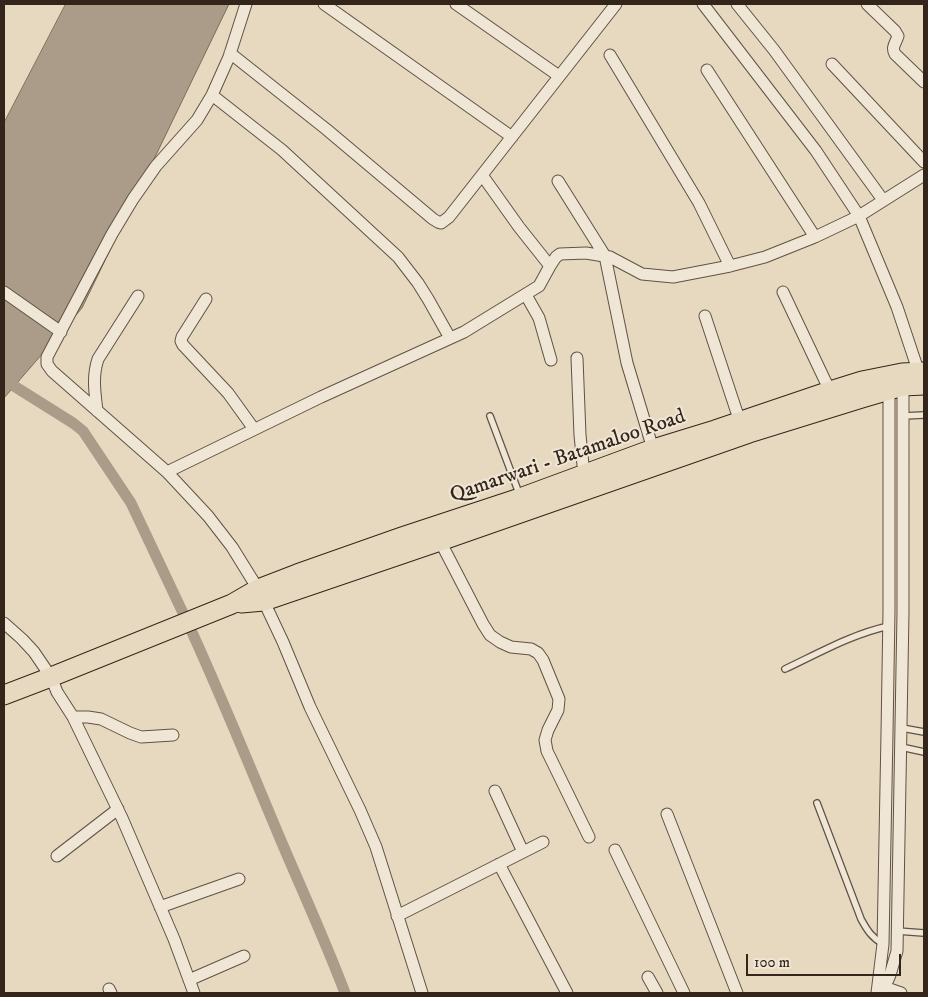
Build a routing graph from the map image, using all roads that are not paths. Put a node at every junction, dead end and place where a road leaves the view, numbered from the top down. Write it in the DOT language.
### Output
graph roads {
  1 [pos="246,4"];
  2 [pos="324,4"];
  3 [pos="456,4"];
  4 [pos="616,4"];
  5 [pos="703,4"];
  6 [pos="737,4"];
  7 [pos="867,4"];
  8 [pos="230,53"];
  9 [pos="610,55"];
  10 [pos="832,64"];
  11 [pos="706,70"];
  12 [pos="559,76"];
  13 [pos="924,82"];
  14 [pos="212,95"];
  15 [pos="512,137"];
  16 [pos="924,162"];
  17 [pos="482,175"];
  18 [pos="924,175"];
  19 [pos="558,182"];
  20 [pos="883,200"];
  21 [pos="859,216"];
  22 [pos="815,237"];
  23 [pos="605,256"];
  24 [pos="550,266"];
  25 [pos="730,266"];
  26 [pos="4,292"];
  27 [pos="783,292"];
  28 [pos="526,295"];
  29 [pos="138,296"];
  30 [pos="206,299"];
  31 [pos="705,316"];
  32 [pos="57,330"];
  33 [pos="450,338"];
  34 [pos="577,358"];
  35 [pos="551,360"];
  36 [pos="907,379"];
  37 [pos="830,390"];
  38 [pos="97,411"];
  39 [pos="924,415"];
  40 [pos="490,416"];
  41 [pos="903,416"];
  42 [pos="740,422"];
  43 [pos="254,429"];
  44 [pos="653,449"];
  45 [pos="166,472"];
  46 [pos="584,475"];
  47 [pos="520,498"];
  48 [pos="440,541"];
  49 [pos="261,595"];
  50 [pos="4,623"];
  51 [pos="888,626"];
  52 [pos="786,669"];
  53 [pos="51,677"];
  54 [pos="4,694"];
  55 [pos="73,717"];
  56 [pos="902,728"];
  57 [pos="924,732"];
  58 [pos="173,735"];
  59 [pos="901,747"];
  60 [pos="924,752"];
  61 [pos="495,791"];
  62 [pos="816,803"];
  63 [pos="118,809"];
  64 [pos="667,814"];
  65 [pos="589,837"];
  66 [pos="543,842"];
  67 [pos="616,850"];
  68 [pos="523,852"];
  69 [pos="57,856"];
  70 [pos="499,864"];
  71 [pos="238,879"];
  72 [pos="160,907"];
  73 [pos="397,916"];
  74 [pos="897,931"];
  75 [pos="924,933"];
  76 [pos="883,944"];
  77 [pos="244,956"];
  78 [pos="648,977"];
  79 [pos="189,980"];
  80 [pos="880,990"];
  81 [pos="194,993"];
  82 [pos="422,993"];
  83 [pos="567,993"];
  84 [pos="657,993"];
  85 [pos="684,993"];
  86 [pos="737,993"];
  87 [pos="901,993"];
  1 -- 8 [label="street"];
  2 -- 15 [label="street"];
  3 -- 12 [label="street"];
  4 -- 12 [label="street"];
  5 -- 21 [label="street"];
  6 -- 20 [label="street"];
  7 -- 13 [label="street"];
  8 -- 14 [label="street"];
  8 -- 17 [label="street"];
  9 -- 25 [label="street"];
  10 -- 16 [label="street"];
  11 -- 22 [label="street"];
  12 -- 15 [label="street"];
  14 -- 32 [label="street"];
  14 -- 33 [label="street"];
  15 -- 17 [label="street"];
  17 -- 24 [label="street"];
  18 -- 20 [label="street"];
  19 -- 23 [label="street"];
  20 -- 21 [label="street"];
  21 -- 22 [label="street"];
  21 -- 36 [label="street"];
  22 -- 25 [label="street"];
  23 -- 24 [label="street"];
  23 -- 25 [label="street"];
  23 -- 44 [label="street"];
  24 -- 28 [label="street"];
  26 -- 32 [label="street"];
  27 -- 37 [label="street"];
  28 -- 33 [label="street"];
  28 -- 35 [label="street"];
  29 -- 38 [label="street"];
  30 -- 43 [label="street"];
  31 -- 42 [label="street"];
  32 -- 38 [label="street"];
  33 -- 43 [label="street"];
  34 -- 46 [label="street"];
  36 -- 37 [label="main road, Qamarwari - Batamaloo Road"];
  36 -- 41 [label="street"];
  36 -- 48 [label="main road, Qamarwari - Batamaloo Road"];
  36 -- 51 [label="street"];
  37 -- 42 [label="main road, Qamarwari - Batamaloo Road"];
  38 -- 45 [label="street"];
  39 -- 41 [label="lane"];
  40 -- 47 [label="lane"];
  41 -- 56 [label="street"];
  42 -- 44 [label="main road, Qamarwari - Batamaloo Road"];
  43 -- 45 [label="street"];
  44 -- 46 [label="main road, Qamarwari - Batamaloo Road"];
  45 -- 49 [label="street"];
  46 -- 47 [label="main road, Qamarwari - Batamaloo Road"];
  47 -- 49 [label="main road, Qamarwari - Batamaloo Road"];
  48 -- 49 [label="main road, Qamarwari - Batamaloo Road"];
  48 -- 65 [label="street"];
  49 -- 53 [label="main road, Qamarwari - Batamaloo Road"];
  49 -- 73 [label="street"];
  50 -- 53 [label="street"];
  51 -- 52 [label="lane"];
  51 -- 76 [label="street"];
  53 -- 54 [label="main road, Qamarwari - Batamaloo Road"];
  53 -- 55 [label="street"];
  55 -- 58 [label="street"];
  55 -- 63 [label="street"];
  56 -- 57 [label="lane"];
  56 -- 59 [label="street"];
  59 -- 60 [label="lane"];
  59 -- 74 [label="street"];
  61 -- 68 [label="street"];
  62 -- 76 [label="lane"];
  63 -- 69 [label="street"];
  63 -- 72 [label="street"];
  64 -- 86 [label="street"];
  66 -- 68 [label="street"];
  67 -- 85 [label="street"];
  68 -- 70 [label="street"];
  70 -- 73 [label="street"];
  70 -- 83 [label="street"];
  71 -- 72 [label="street"];
  72 -- 79 [label="street"];
  73 -- 82 [label="street"];
  74 -- 75 [label="lane"];
  74 -- 80 [label="street"];
  76 -- 80 [label="street"];
  77 -- 79 [label="street"];
  78 -- 84 [label="street"];
  79 -- 81 [label="street"];
  80 -- 87 [label="street"];
}
